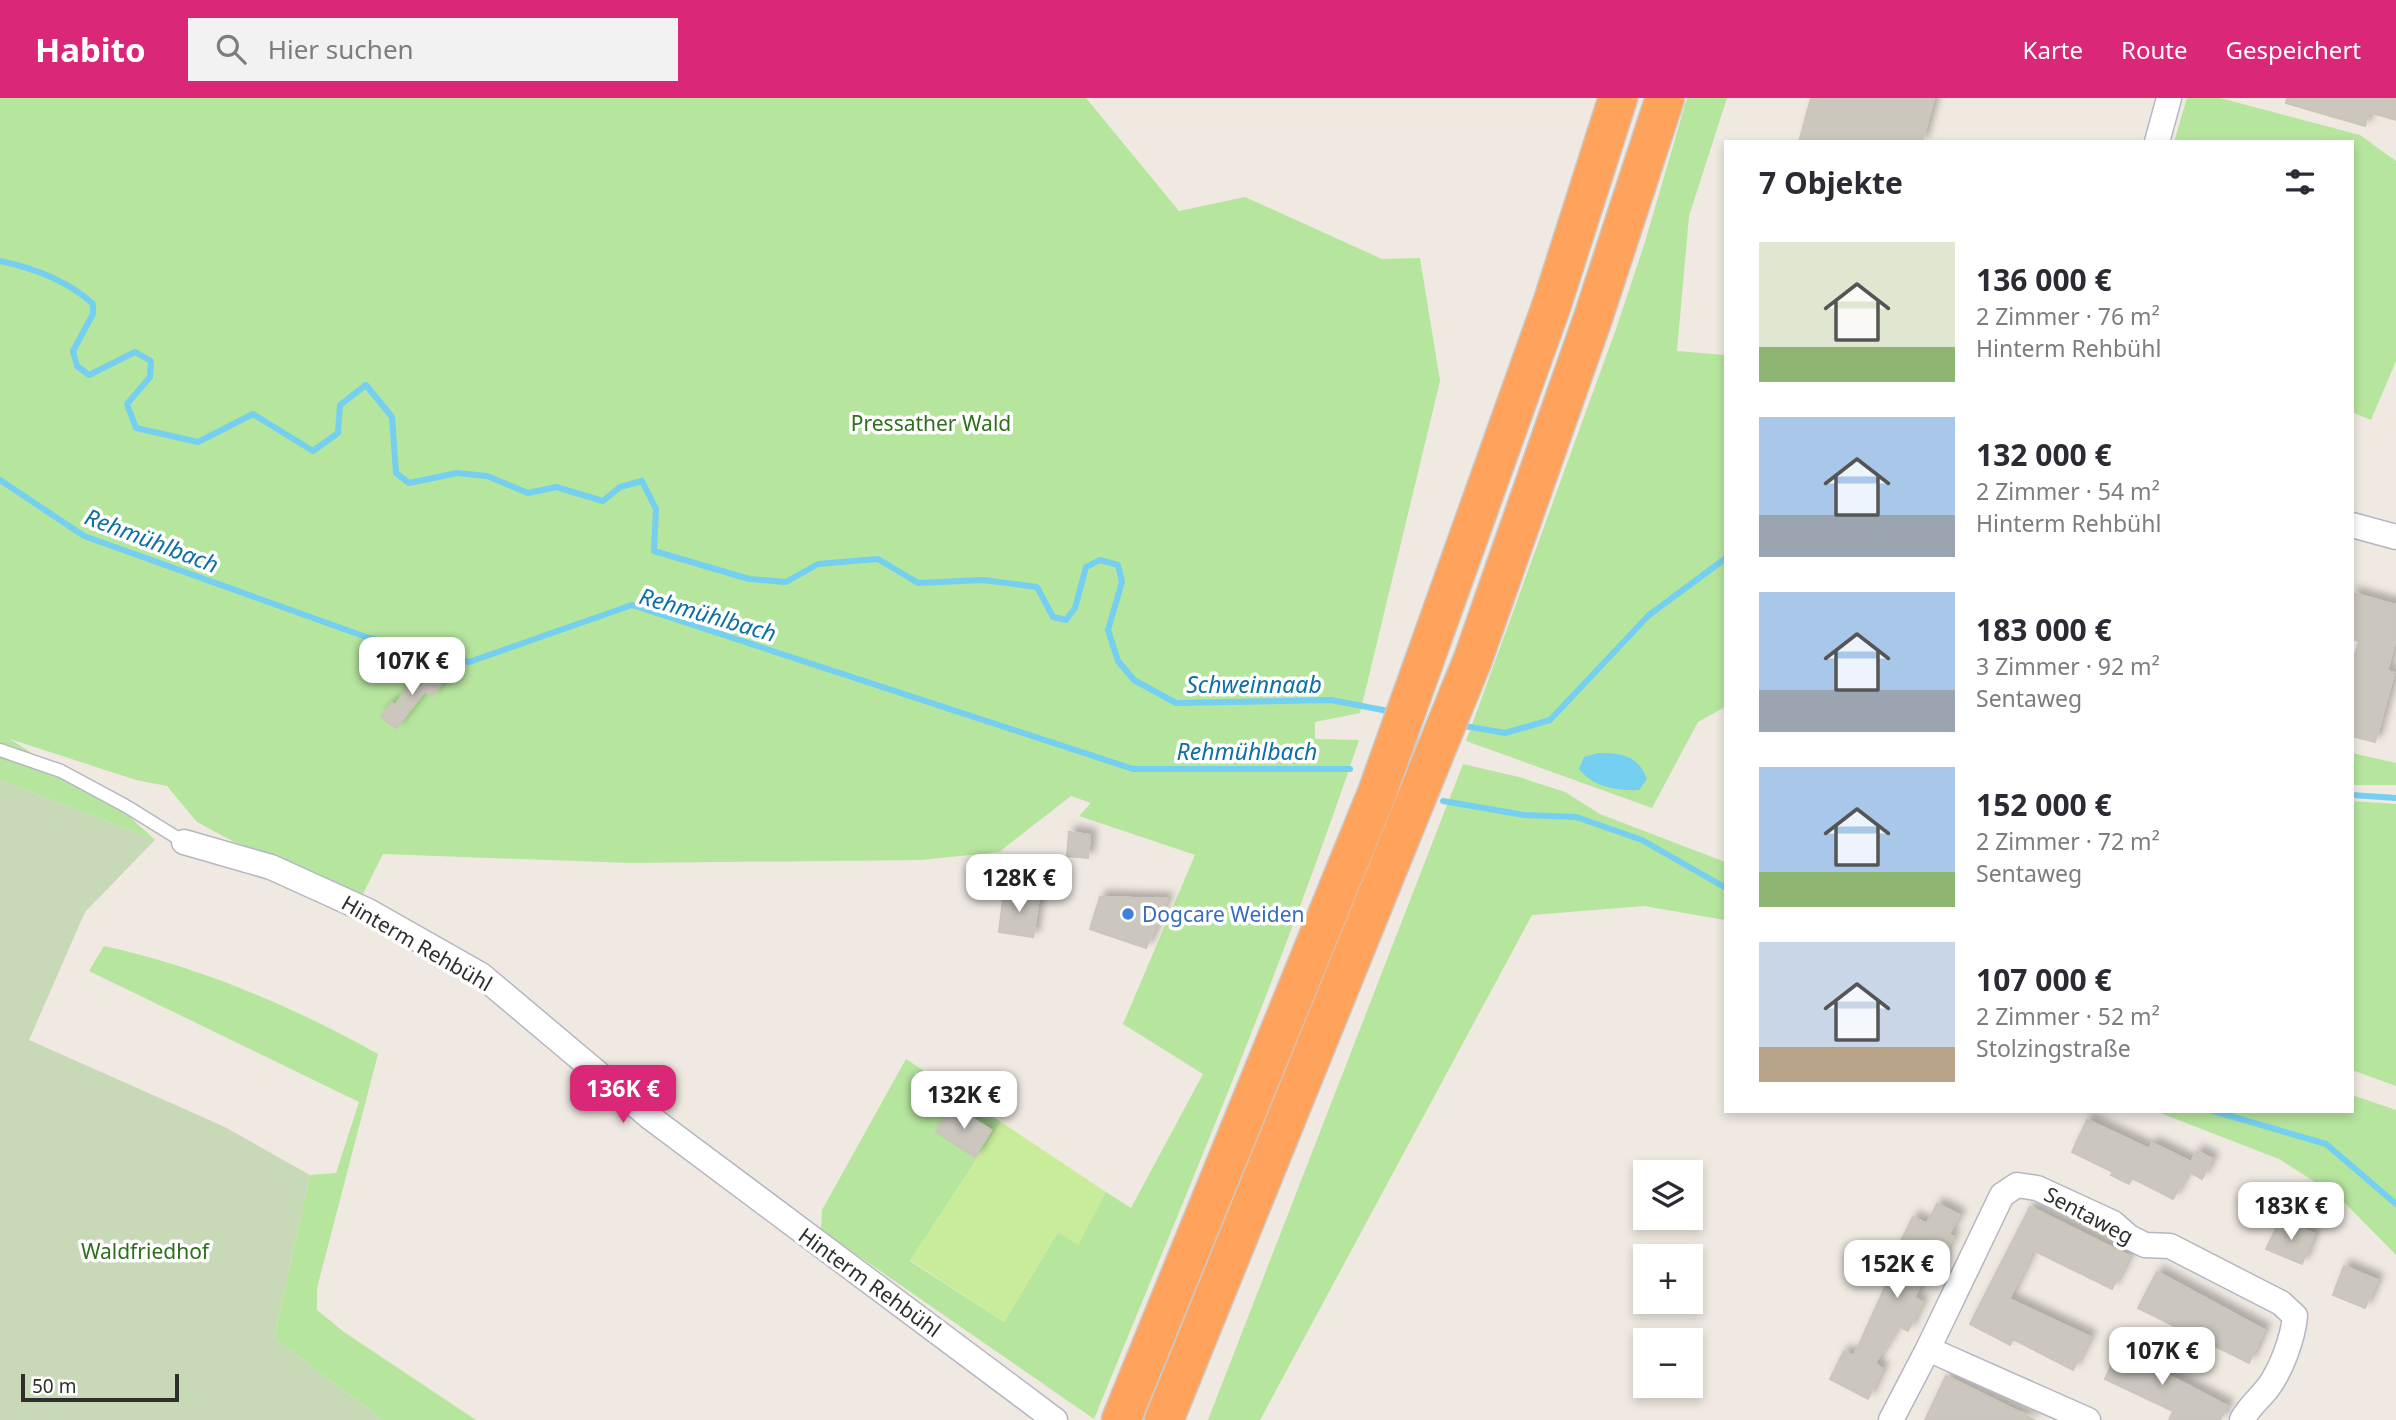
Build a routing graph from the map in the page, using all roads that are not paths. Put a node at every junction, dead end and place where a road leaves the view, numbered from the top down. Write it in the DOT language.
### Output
graph roads {
  1 [pos="1618,98"];
  2 [pos="1665,98"];
  3 [pos="2169,98"];
  4 [pos="2158,140"];
  5 [pos="2354,526"];
  6 [pos="2396,537"];
  7 [pos="0,750"];
  8 [pos="184,842"];
  9 [pos="1928,1349"];
  10 [pos="1055,1420"];
  11 [pos="1121,1420"];
  12 [pos="1164,1420"];
  13 [pos="1891,1420"];
  14 [pos="2088,1420"];
  15 [pos="2242,1420"];
  1 -- 11 [label="highway"];
  2 -- 12 [label="highway"];
  3 -- 4 [label="street"];
  5 -- 6 [label="street"];
  7 -- 8 [label="lane, Hinterm Rehbühl"];
  8 -- 10 [label="street, Hinterm Rehbühl"];
  9 -- 13 [label="street"];
  9 -- 14 [label="street"];
  9 -- 15 [label="street, Sentaweg"];
}
